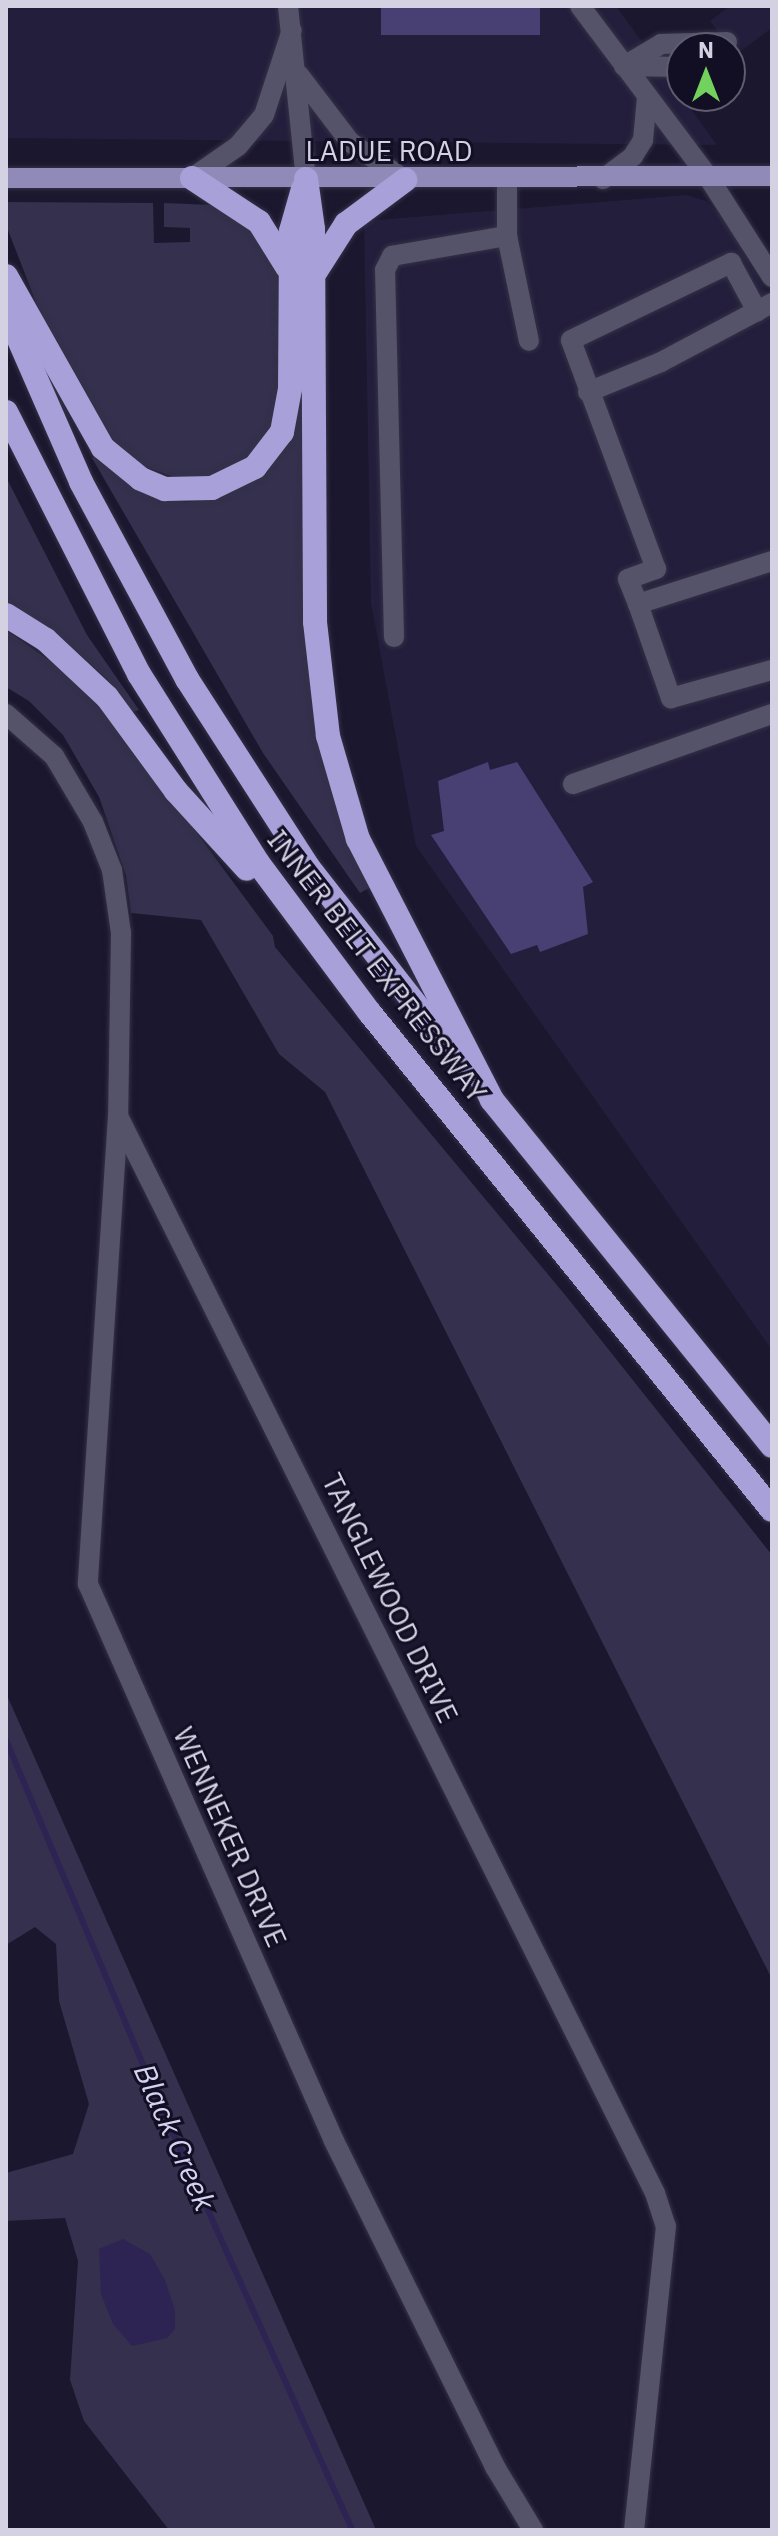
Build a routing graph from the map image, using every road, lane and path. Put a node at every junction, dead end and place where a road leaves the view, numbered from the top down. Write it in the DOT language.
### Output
graph roads {
  1 [pos="288,6"];
  2 [pos="580,6"];
  3 [pos="292,30"];
  4 [pos="666,44"];
  5 [pos="624,66"];
  6 [pos="666,67"];
  7 [pos="299,75"];
  8 [pos="647,98"];
  9 [pos="707,175"];
  10 [pos="772,176"];
  11 [pos="6,178"];
  12 [pos="192,178"];
  13 [pos="306,179"];
  14 [pos="507,179"];
  15 [pos="603,179"];
  16 [pos="405,180"];
  17 [pos="507,236"];
  18 [pos="301,275"];
  19 [pos="6,276"];
  20 [pos="772,277"];
  21 [pos="765,307"];
  22 [pos="6,310"];
  23 [pos="529,341"];
  24 [pos="588,392"];
  25 [pos="6,412"];
  26 [pos="772,561"];
  27 [pos="638,604"];
  28 [pos="6,615"];
  29 [pos="394,637"];
  30 [pos="772,670"];
  31 [pos="6,714"];
  32 [pos="772,714"];
  33 [pos="573,784"];
  34 [pos="324,954"];
  35 [pos="492,1100"];
  36 [pos="118,1116"];
  37 [pos="772,1446"];
  38 [pos="772,1510"];
  39 [pos="533,2530"];
  40 [pos="634,2530"];
  1 -- 3 [label="street"];
  2 -- 5 [label="street"];
  3 -- 7 [label="street"];
  3 -- 12 [label="street"];
  4 -- 5 [label="street"];
  5 -- 6 [label="street"];
  5 -- 8 [label="street"];
  7 -- 13 [label="street"];
  7 -- 16 [label="street"];
  8 -- 9 [label="street"];
  8 -- 15 [label="street"];
  9 -- 10 [label="main road, LADUE ROAD"];
  9 -- 15 [label="main road, LADUE ROAD"];
  9 -- 20 [label="street"];
  11 -- 12 [label="main road, LADUE ROAD"];
  12 -- 13 [label="main road, LADUE ROAD"];
  12 -- 18 [label="highway"];
  13 -- 16 [label="main road, LADUE ROAD"];
  13 -- 18 [label="highway"];
  14 -- 15 [label="main road, LADUE ROAD"];
  14 -- 16 [label="main road, LADUE ROAD"];
  14 -- 17 [label="street"];
  16 -- 18 [label="highway"];
  17 -- 23 [label="street"];
  17 -- 29 [label="street"];
  18 -- 19 [label="highway"];
  18 -- 35 [label="highway"];
  21 -- 24 [label="street"];
  21 -- 24 [label="street"];
  22 -- 35 [label="highway, INNER BELT EXPRESSWAY"];
  24 -- 27 [label="street"];
  25 -- 34 [label="highway, INNER BELT EXPRESSWAY"];
  26 -- 27 [label="street"];
  27 -- 30 [label="street"];
  28 -- 34 [label="highway"];
  31 -- 36 [label="street, TANGLEWOOD DRIVE"];
  32 -- 33 [label="street"];
  34 -- 38 [label="highway, INNER BELT EXPRESSWAY"];
  35 -- 37 [label="highway"];
  36 -- 39 [label="street, WENNEKER DRIVE"];
  36 -- 40 [label="street, TANGLEWOOD DRIVE"];
}
